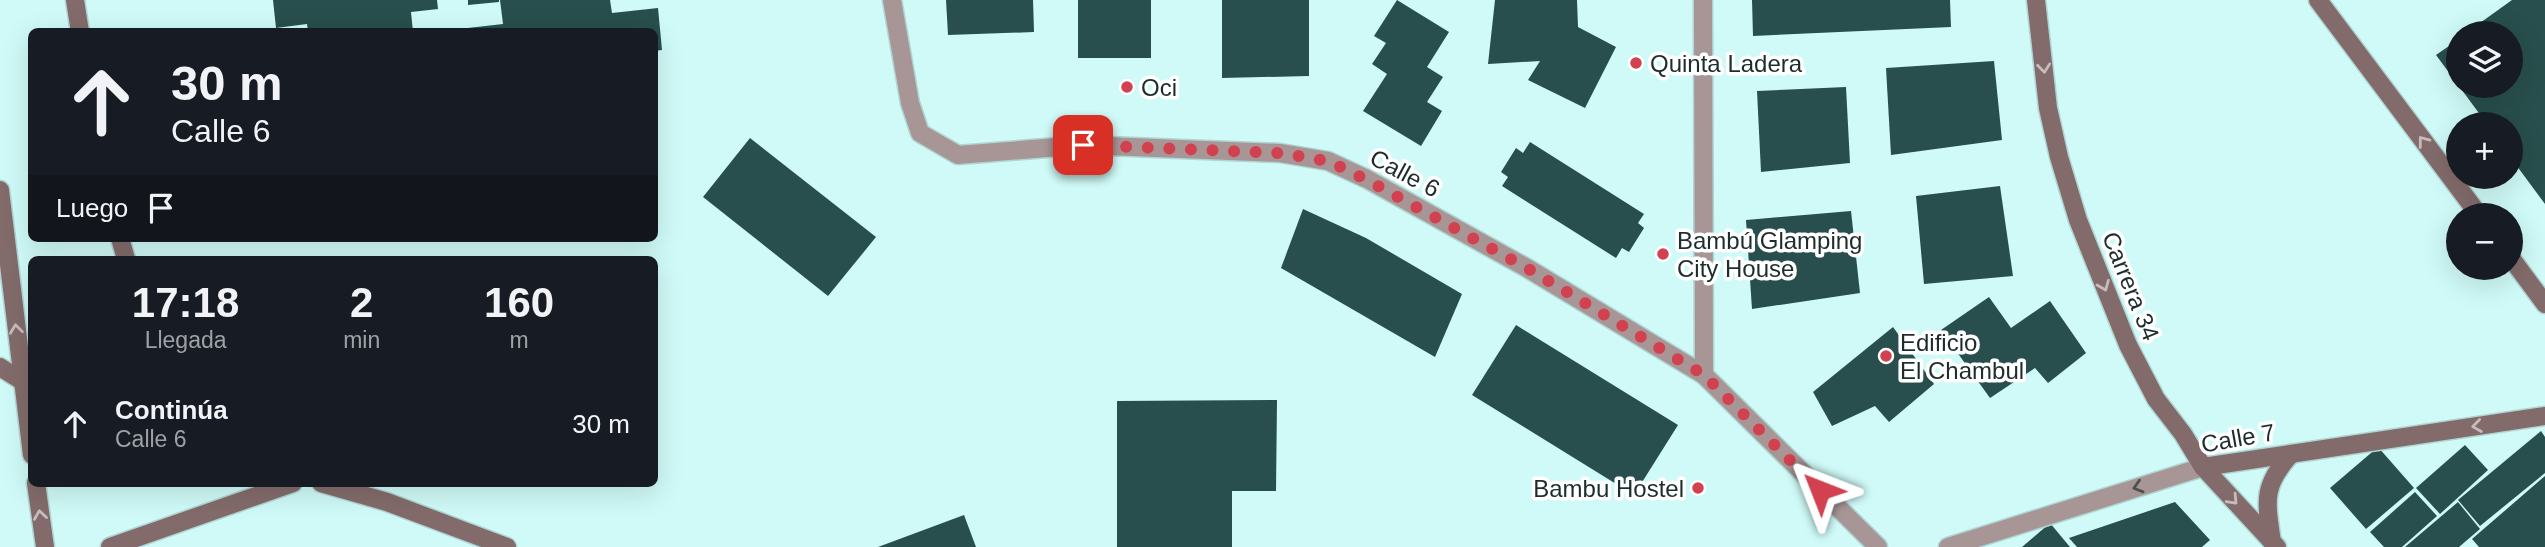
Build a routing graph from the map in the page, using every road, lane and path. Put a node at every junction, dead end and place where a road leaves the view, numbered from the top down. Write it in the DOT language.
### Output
graph roads {
  1 [pos="75,0"];
  2 [pos="892,0"];
  3 [pos="1703,0"];
  4 [pos="2036,0"];
  5 [pos="2318,0"];
  6 [pos="79,28"];
  7 [pos="0,191"];
  8 [pos="2470,203"];
  9 [pos="2523,274"];
  10 [pos="2545,303"];
  11 [pos="0,367"];
  12 [pos="1704,375"];
  13 [pos="22,389"];
  14 [pos="2545,416"];
  15 [pos="28,429"];
  16 [pos="2291,454"];
  17 [pos="2203,467"];
  18 [pos="37,487"];
  19 [pos="282,487"];
  20 [pos="335,487"];
  21 [pos="2274,545"];
  22 [pos="45,547"];
  23 [pos="110,547"];
  24 [pos="508,547"];
  25 [pos="1878,547"];
  26 [pos="1948,547"];
  1 -- 6 [label="street"];
  2 -- 12 [label="street, Calle 6"];
  3 -- 12 [label="street"];
  4 -- 17 [label="street, Carrera 34, one-way"];
  8 -- 5 [label="street, one-way"];
  13 -- 7 [label="street, one-way"];
  9 -- 10 [label="street"];
  11 -- 13 [label="street"];
  12 -- 25 [label="street, Calle 6"];
  13 -- 15 [label="street"];
  14 -- 16 [label="street, Calle 7, one-way"];
  16 -- 17 [label="street, Calle 7"];
  16 -- 21 [label="street"];
  17 -- 21 [label="street, Carrera 34, one-way"];
  17 -- 26 [label="street, Calle 7, one-way"];
  22 -- 18 [label="street, one-way"];
  19 -- 23 [label="street"];
  20 -- 24 [label="street"];
}
